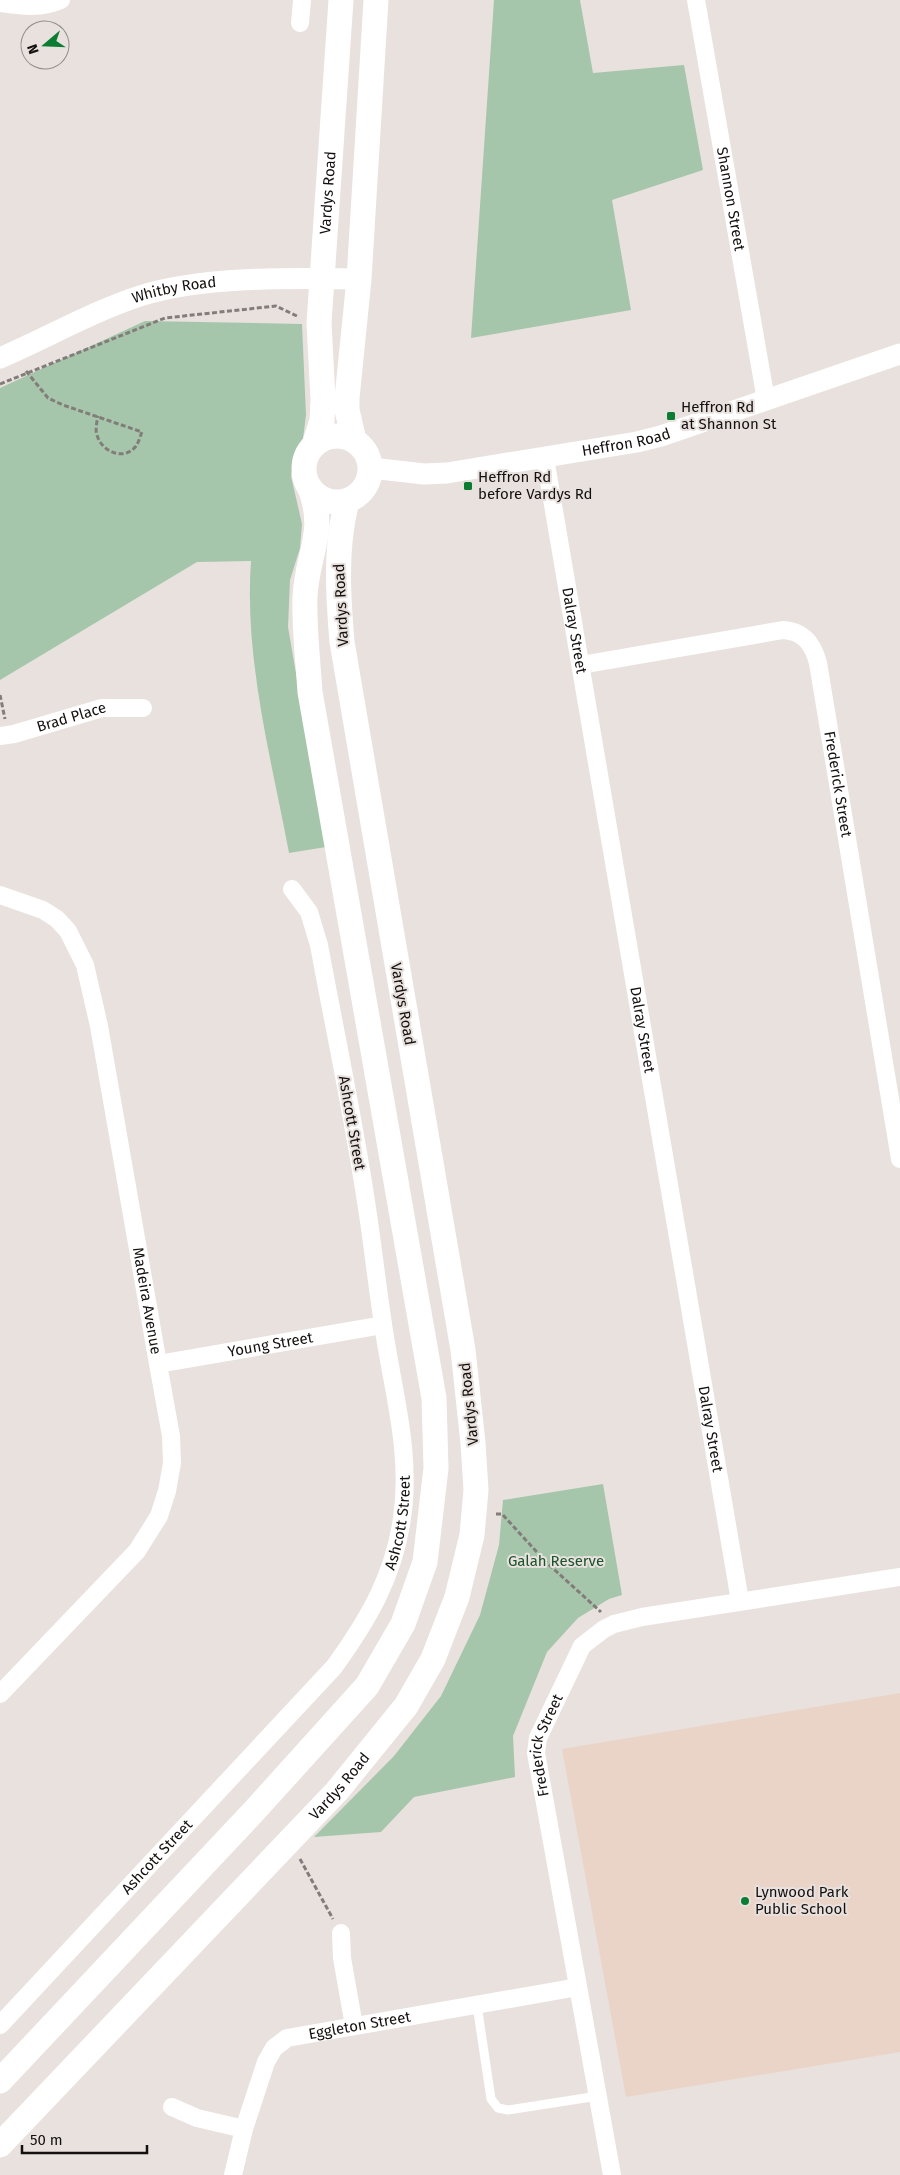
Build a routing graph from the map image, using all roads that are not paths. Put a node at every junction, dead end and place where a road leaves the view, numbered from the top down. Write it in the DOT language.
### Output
graph roads {
  1 [pos="61,0"];
  2 [pos="302,0"];
  3 [pos="341,0"];
  4 [pos="376,0"];
  5 [pos="696,0"];
  6 [pos="0,3"];
  7 [pos="300,23"];
  8 [pos="322,278"];
  9 [pos="359,279"];
  10 [pos="8,354"];
  11 [pos="900,354"];
  12 [pos="766,400"];
  13 [pos="354,440"];
  14 [pos="314,445"];
  15 [pos="545,458"];
  16 [pos="370,468"];
  17 [pos="310,488"];
  18 [pos="347,501"];
  19 [pos="580,665"];
  20 [pos="143,708"];
  21 [pos="2,728"];
  22 [pos="292,889"];
  23 [pos="0,895"];
  24 [pos="900,1159"];
  25 [pos="383,1325"];
  26 [pos="158,1364"];
  27 [pos="900,1577"];
  28 [pos="740,1601"];
  29 [pos="0,1694"];
  30 [pos="341,1933"];
  31 [pos="578,1986"];
  32 [pos="477,2005"];
  33 [pos="0,2025"];
  34 [pos="354,2026"];
  35 [pos="0,2081"];
  36 [pos="598,2096"];
  37 [pos="172,2107"];
  38 [pos="244,2129"];
  39 [pos="0,2145"];
  40 [pos="233,2175"];
  41 [pos="612,2175"];
  1 -- 6 [label="street"];
  2 -- 7 [label="street"];
  3 -- 8 [label="main road, Vardys Road"];
  4 -- 9 [label="main road"];
  5 -- 12 [label="street, Shannon Street"];
  8 -- 9 [label="street, Whitby Road"];
  8 -- 10 [label="street, Whitby Road"];
  8 -- 14 [label="main road, Vardys Road"];
  9 -- 13 [label="main road"];
  11 -- 12 [label="street, Heffron Road"];
  12 -- 15 [label="street, Heffron Road"];
  13 -- 14 [label="main road"];
  13 -- 16 [label="main road"];
  14 -- 17 [label="main road"];
  15 -- 16 [label="street, Heffron Road"];
  15 -- 19 [label="street, Dalray Street"];
  16 -- 18 [label="main road"];
  17 -- 18 [label="main road"];
  17 -- 35 [label="main road, Vardys Road"];
  18 -- 39 [label="main road, Vardys Road"];
  19 -- 24 [label="street, Frederick Street"];
  19 -- 28 [label="street, Dalray Street"];
  20 -- 21 [label="street, Brad Place"];
  22 -- 25 [label="street, Ashcott Street"];
  23 -- 26 [label="street, Madeira Avenue"];
  25 -- 26 [label="street, Young Street"];
  25 -- 33 [label="street, Ashcott Street"];
  26 -- 29 [label="street, Madeira Avenue"];
  27 -- 28 [label="street, Frederick Street"];
  28 -- 31 [label="street, Frederick Street"];
  30 -- 34 [label="street"];
  31 -- 32 [label="street, Eggleton Street"];
  31 -- 36 [label="street, Frederick Street"];
  32 -- 34 [label="street, Eggleton Street"];
  32 -- 36 [label="lane"];
  34 -- 38 [label="street, Eggleton Street"];
  36 -- 41 [label="street, Frederick Street"];
  37 -- 38 [label="street"];
  38 -- 40 [label="street, Eggleton Street"];
}
